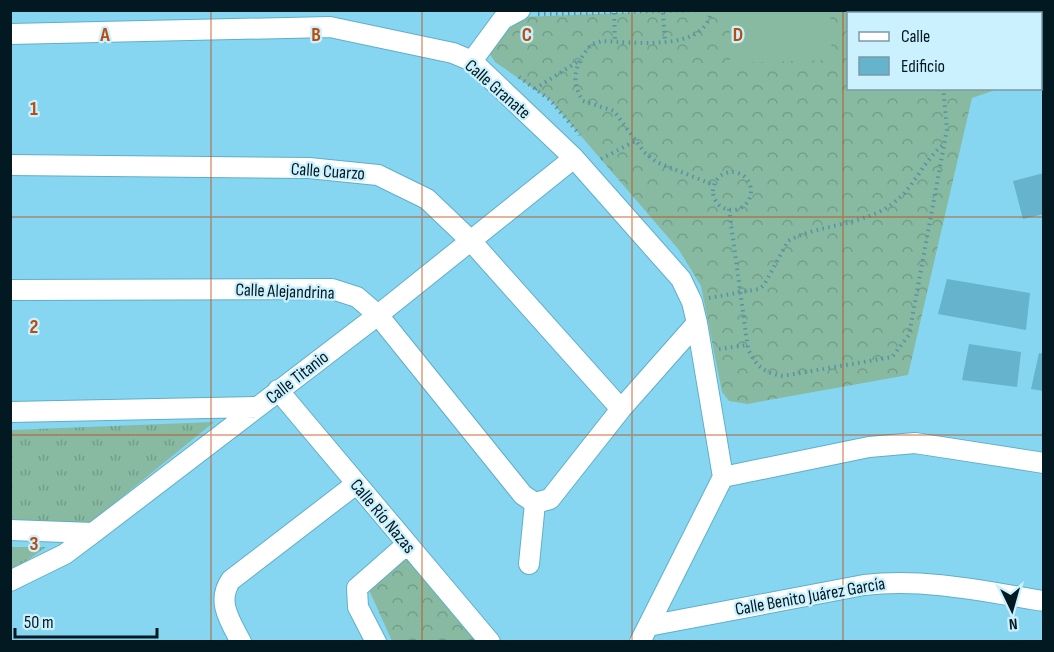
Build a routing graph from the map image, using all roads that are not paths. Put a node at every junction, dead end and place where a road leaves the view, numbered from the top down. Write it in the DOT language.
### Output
graph roads {
  1 [pos="342,10"];
  2 [pos="525,13"];
  3 [pos="330,27"];
  4 [pos="10,34"];
  5 [pos="472,61"];
  6 [pos="574,158"];
  7 [pos="10,165"];
  8 [pos="471,241"];
  9 [pos="10,290"];
  10 [pos="378,315"];
  11 [pos="697,323"];
  12 [pos="278,390"];
  13 [pos="258,407"];
  14 [pos="621,409"];
  15 [pos="10,412"];
  16 [pos="1044,463"];
  17 [pos="723,477"];
  18 [pos="356,484"];
  19 [pos="535,502"];
  20 [pos="10,530"];
  21 [pos="93,533"];
  22 [pos="406,545"];
  23 [pos="530,564"];
  24 [pos="10,581"];
  25 [pos="1044,601"];
  26 [pos="644,634"];
  27 [pos="241,642"];
  28 [pos="376,642"];
  29 [pos="490,642"];
  1 -- 3 [label="street"];
  2 -- 5 [label="street"];
  3 -- 4 [label="street, Calle Granate"];
  3 -- 5 [label="street, Calle Granate"];
  5 -- 6 [label="street, Calle Granate"];
  6 -- 8 [label="street, Calle Titanio"];
  6 -- 11 [label="street, Calle Granate"];
  7 -- 8 [label="street, Calle Cuarzo"];
  8 -- 10 [label="street, Calle Titanio"];
  8 -- 14 [label="street, Calle Cuarzo"];
  9 -- 10 [label="street, Calle Alejandrina"];
  10 -- 12 [label="street, Calle Titanio"];
  10 -- 19 [label="street, Calle Alejandrina"];
  11 -- 14 [label="street"];
  11 -- 17 [label="street, Calle Granate"];
  12 -- 13 [label="street, Calle Titanio"];
  12 -- 18 [label="street, Calle Río Nazas"];
  13 -- 15 [label="street"];
  13 -- 21 [label="street, Calle Titanio"];
  14 -- 19 [label="street"];
  16 -- 17 [label="street"];
  17 -- 26 [label="street"];
  18 -- 22 [label="street, Calle Río Nazas"];
  18 -- 27 [label="street"];
  19 -- 23 [label="street"];
  20 -- 21 [label="street"];
  21 -- 24 [label="street, Calle Titanio"];
  22 -- 28 [label="street"];
  22 -- 29 [label="street, Calle Río Nazas"];
  25 -- 26 [label="street, Calle Benito Juárez García"];
}
